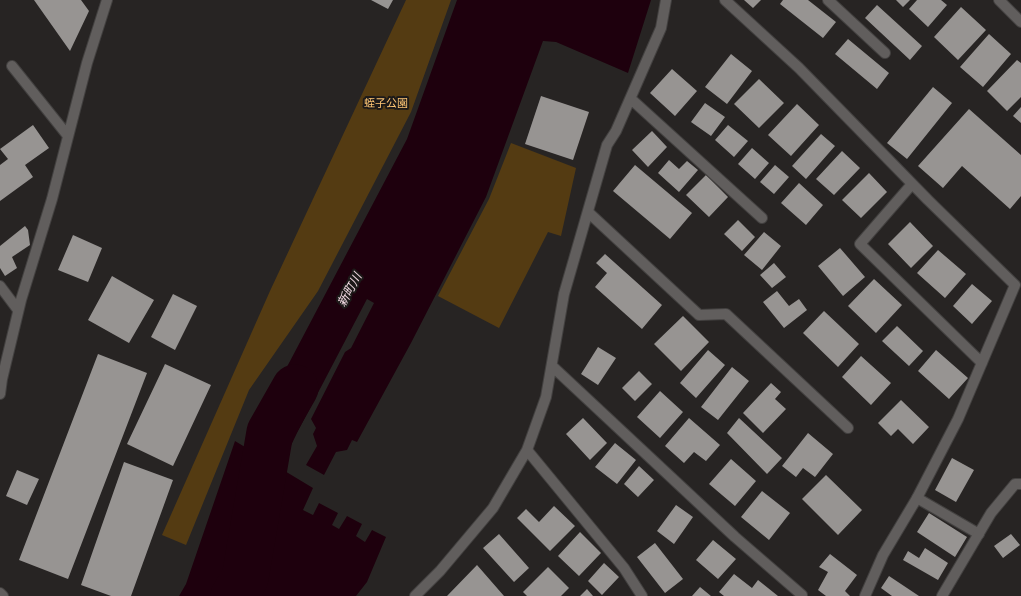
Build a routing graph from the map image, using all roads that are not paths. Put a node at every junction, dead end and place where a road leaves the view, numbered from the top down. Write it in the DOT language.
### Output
graph roads {
  1 [pos="107,0"];
  2 [pos="666,0"];
  3 [pos="725,0"];
  4 [pos="828,0"];
  5 [pos="999,0"];
  6 [pos="1021,22"];
  7 [pos="885,53"];
  8 [pos="12,66"];
  9 [pos="630,99"];
  10 [pos="68,136"];
  11 [pos="912,184"];
  12 [pos="588,212"];
  13 [pos="762,218"];
  14 [pos="0,286"];
  15 [pos="18,310"];
  16 [pos="982,363"];
  17 [pos="552,366"];
  18 [pos="0,394"];
  19 [pos="848,428"];
  20 [pos="527,450"];
  21 [pos="1021,484"];
  22 [pos="917,498"];
  23 [pos="979,534"];
  24 [pos="0,593"];
  25 [pos="3,596"];
  26 [pos="415,596"];
  27 [pos="642,596"];
  28 [pos="801,596"];
  29 [pos="865,596"];
  30 [pos="942,596"];
  1 -- 10 [label="street"];
  2 -- 9 [label="street"];
  3 -- 11 [label="street"];
  4 -- 7 [label="street"];
  5 -- 6 [label="street"];
  8 -- 10 [label="street"];
  9 -- 12 [label="street"];
  9 -- 13 [label="street"];
  10 -- 15 [label="street"];
  11 -- 16 [label="street"];
  11 -- 16 [label="street"];
  12 -- 17 [label="street"];
  12 -- 19 [label="street"];
  14 -- 15 [label="street"];
  15 -- 18 [label="street"];
  16 -- 22 [label="street"];
  17 -- 20 [label="street"];
  17 -- 28 [label="street"];
  20 -- 26 [label="street"];
  20 -- 27 [label="street"];
  21 -- 23 [label="street"];
  22 -- 23 [label="street"];
  22 -- 29 [label="street"];
  23 -- 30 [label="street"];
  24 -- 25 [label="street"];
}
